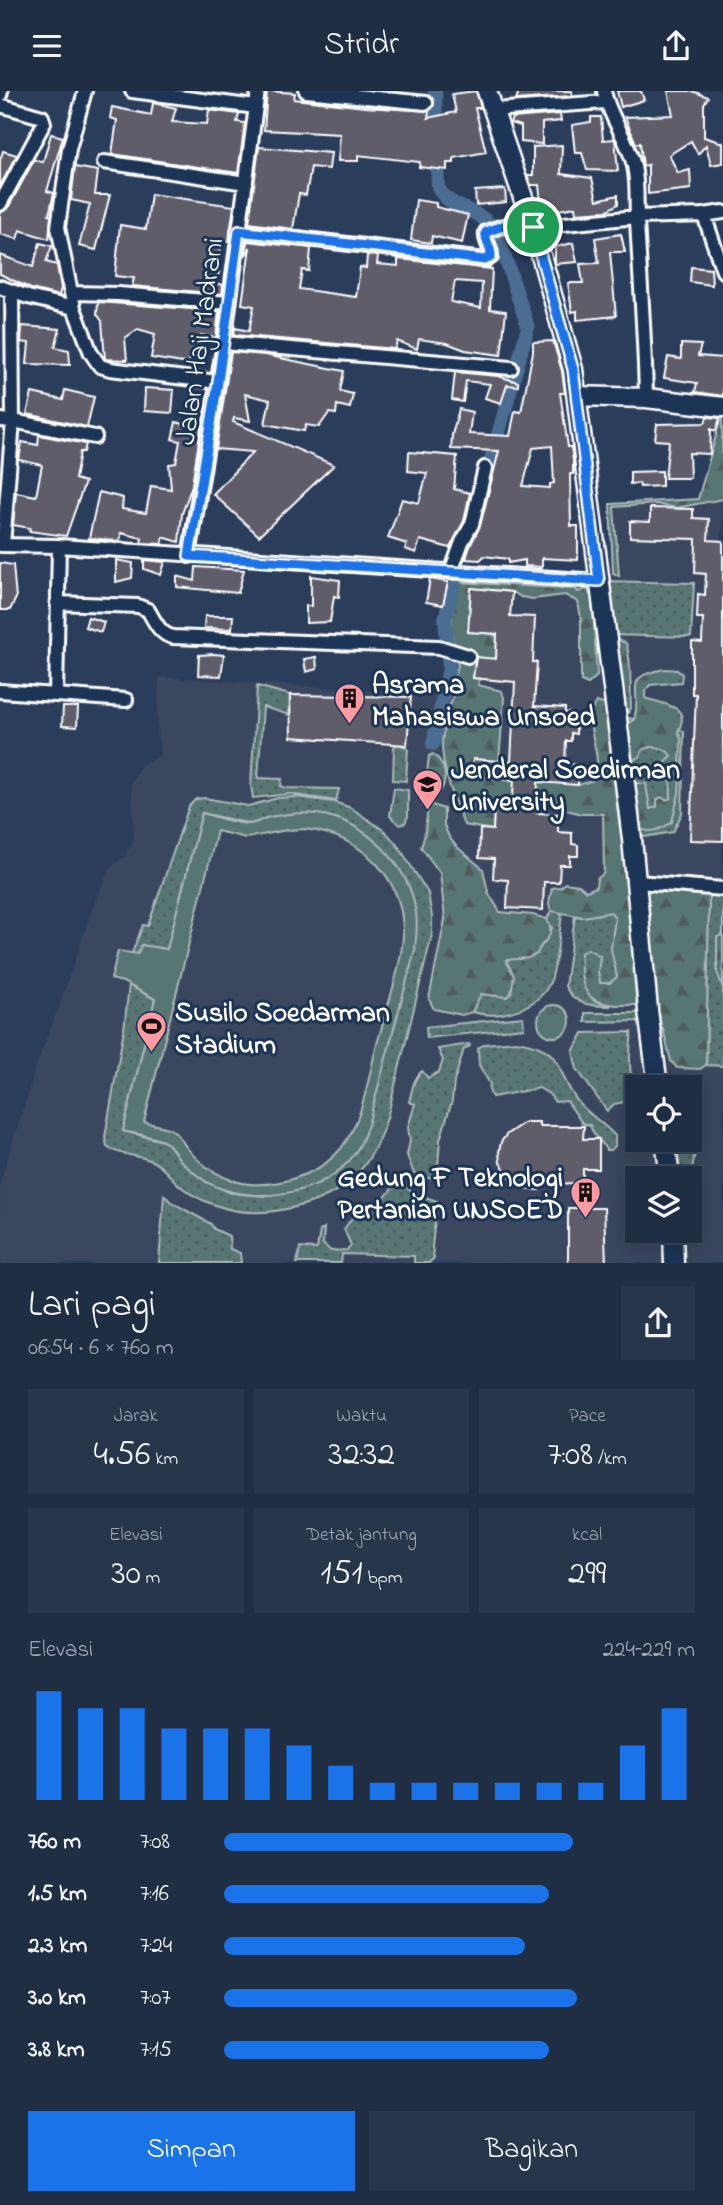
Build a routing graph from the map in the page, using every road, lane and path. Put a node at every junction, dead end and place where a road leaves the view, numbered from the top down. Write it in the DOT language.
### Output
graph roads {
  1 [pos="85,91"];
  2 [pos="132,91"];
  3 [pos="258,91"];
  4 [pos="306,91"];
  5 [pos="487,91"];
  6 [pos="605,97"];
  7 [pos="426,103"];
  8 [pos="0,105"];
  9 [pos="256,107"];
  10 [pos="494,110"];
  11 [pos="104,162"];
  12 [pos="246,183"];
  13 [pos="0,204"];
  14 [pos="723,212"];
  15 [pos="704,215"];
  16 [pos="637,217"];
  17 [pos="532,224"];
  18 [pos="239,231"];
  19 [pos="723,271"];
  20 [pos="6,289"];
  21 [pos="72,293"];
  22 [pos="229,303"];
  23 [pos="75,308"];
  24 [pos="224,343"];
  25 [pos="511,368"];
  26 [pos="218,382"];
  27 [pos="577,395"];
  28 [pos="646,398"];
  29 [pos="723,407"];
  30 [pos="6,421"];
  31 [pos="95,437"];
  32 [pos="485,468"];
  33 [pos="1,545"];
  34 [pos="59,547"];
  35 [pos="189,556"];
  36 [pos="451,572"];
  37 [pos="599,581"];
  38 [pos="57,603"];
  39 [pos="462,654"];
  40 [pos="0,691"];
  41 [pos="56,695"];
  42 [pos="126,700"];
  43 [pos="638,882"];
  44 [pos="723,889"];
  45 [pos="656,1075"];
  46 [pos="673,1243"];
  47 [pos="674,1263"];
  1 -- 21 [label="street"];
  2 -- 9 [label="street"];
  3 -- 9 [label="street, Jalan Haji Madrani"];
  4 -- 7 [label="street"];
  5 -- 10 [label="street"];
  6 -- 10 [label="street"];
  6 -- 16 [label="street"];
  8 -- 13 [label="street"];
  9 -- 12 [label="street, Jalan Haji Madrani"];
  10 -- 17 [label="street"];
  11 -- 12 [label="street"];
  12 -- 18 [label="street, Jalan Haji Madrani"];
  14 -- 15 [label="street"];
  15 -- 16 [label="street"];
  15 -- 19 [label="street"];
  16 -- 17 [label="street"];
  16 -- 28 [label="street"];
  17 -- 18 [label="street"];
  17 -- 27 [label="street"];
  18 -- 22 [label="street, Jalan Haji Madrani"];
  20 -- 23 [label="street"];
  20 -- 30 [label="street"];
  21 -- 22 [label="street"];
  21 -- 23 [label="street"];
  22 -- 24 [label="street, Jalan Haji Madrani"];
  23 -- 26 [label="street"];
  24 -- 25 [label="street"];
  24 -- 26 [label="street, Jalan Haji Madrani"];
  26 -- 35 [label="street, Jalan Haji Madrani"];
  27 -- 28 [label="street"];
  27 -- 37 [label="street"];
  28 -- 29 [label="street"];
  30 -- 31 [label="street"];
  30 -- 33 [label="street"];
  32 -- 36 [label="street"];
  33 -- 34 [label="street"];
  34 -- 35 [label="street"];
  34 -- 38 [label="street"];
  35 -- 36 [label="street"];
  36 -- 37 [label="street"];
  37 -- 43 [label="street"];
  38 -- 39 [label="street"];
  38 -- 41 [label="street"];
  40 -- 41 [label="street"];
  41 -- 42 [label="street"];
  43 -- 44 [label="street"];
  43 -- 45 [label="street"];
  46 -- 47 [label="street"];
}
